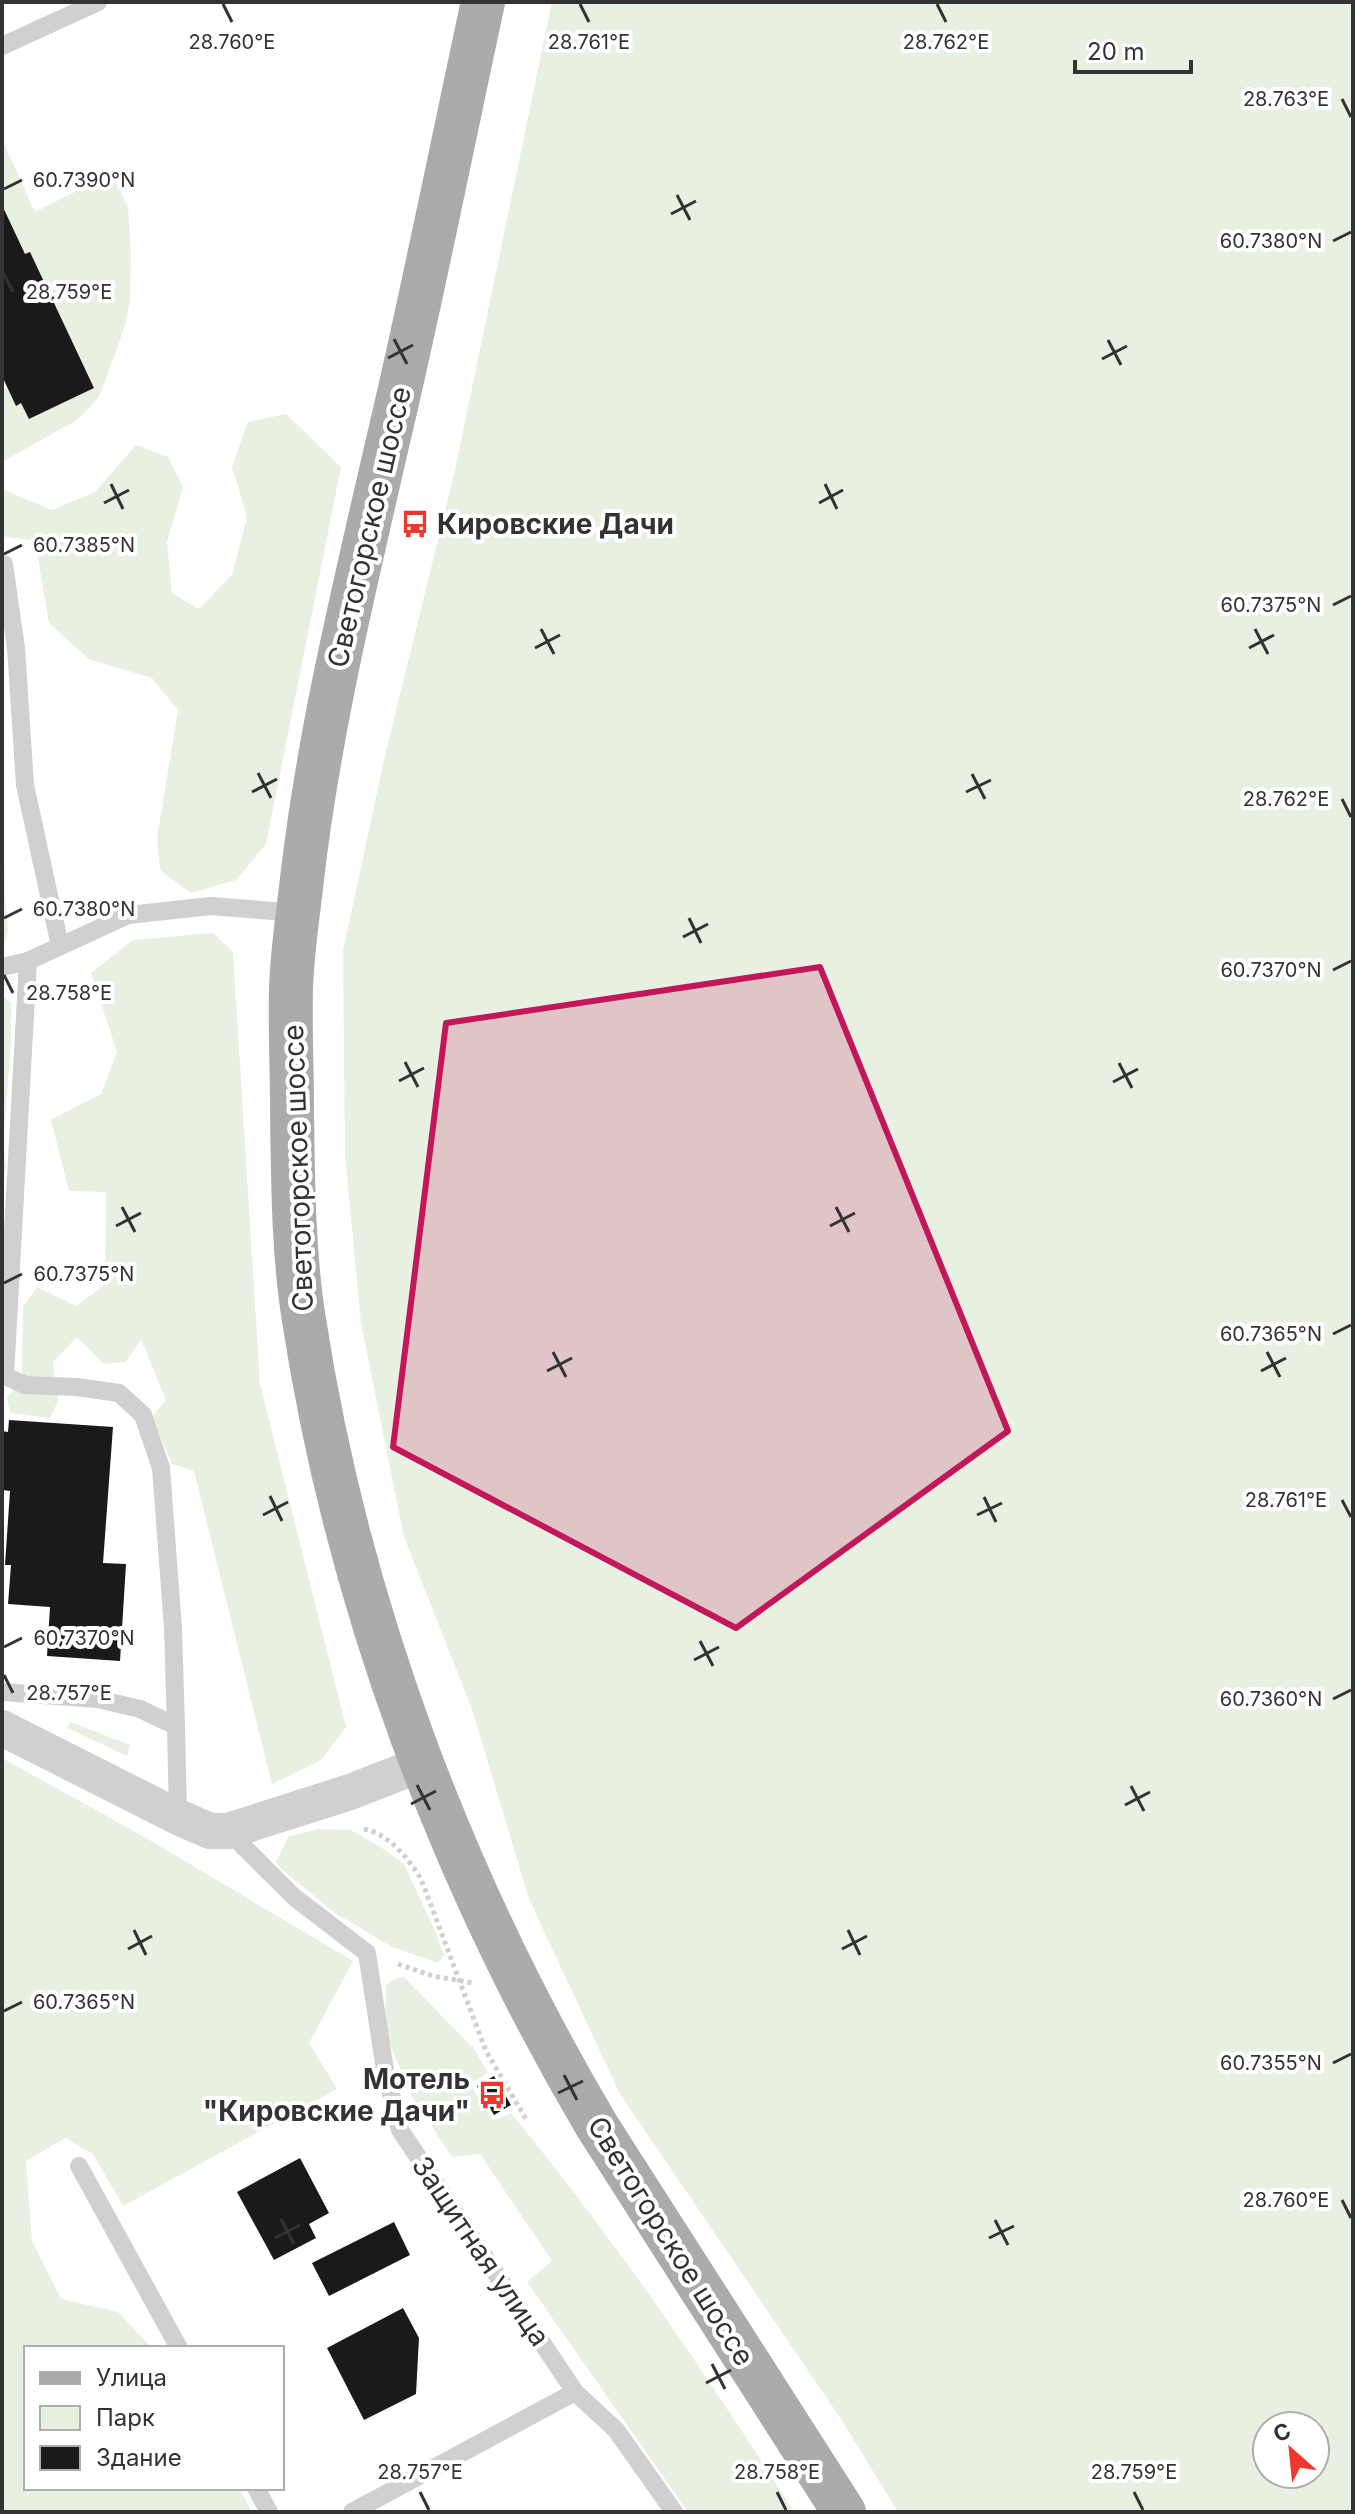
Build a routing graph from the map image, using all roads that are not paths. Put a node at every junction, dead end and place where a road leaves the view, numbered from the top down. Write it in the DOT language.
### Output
graph roads {
  1 [pos="98,2"];
  2 [pos="483,2"];
  3 [pos="2,46"];
  4 [pos="4,564"];
  5 [pos="298,913"];
  6 [pos="60,946"];
  7 [pos="28,961"];
  8 [pos="2,967"];
  9 [pos="2,1692"];
  10 [pos="176,1726"];
  11 [pos="2,1728"];
  12 [pos="422,1764"];
  13 [pos="178,1817"];
  14 [pos="228,1831"];
  15 [pos="79,2166"];
  16 [pos="178,2346"];
  17 [pos="575,2392"];
  18 [pos="257,2490"];
  19 [pos="269,2512"];
  20 [pos="352,2512"];
  21 [pos="674,2512"];
  22 [pos="844,2512"];
  1 -- 3 [label="lane"];
  2 -- 5 [label="main road, Светогорское шоссе"];
  4 -- 6 [label="lane"];
  5 -- 6 [label="lane"];
  5 -- 12 [label="main road, Светогорское шоссе"];
  6 -- 7 [label="lane"];
  7 -- 8 [label="lane"];
  7 -- 10 [label="lane"];
  9 -- 10 [label="lane"];
  10 -- 13 [label="lane"];
  11 -- 13 [label="street"];
  12 -- 14 [label="street"];
  12 -- 22 [label="main road, Светогорское шоссе"];
  13 -- 14 [label="street"];
  14 -- 17 [label="lane, Защитная улица"];
  15 -- 16 [label="lane"];
  17 -- 20 [label="lane"];
  17 -- 21 [label="lane, Защитная улица"];
  18 -- 19 [label="lane"];
}
